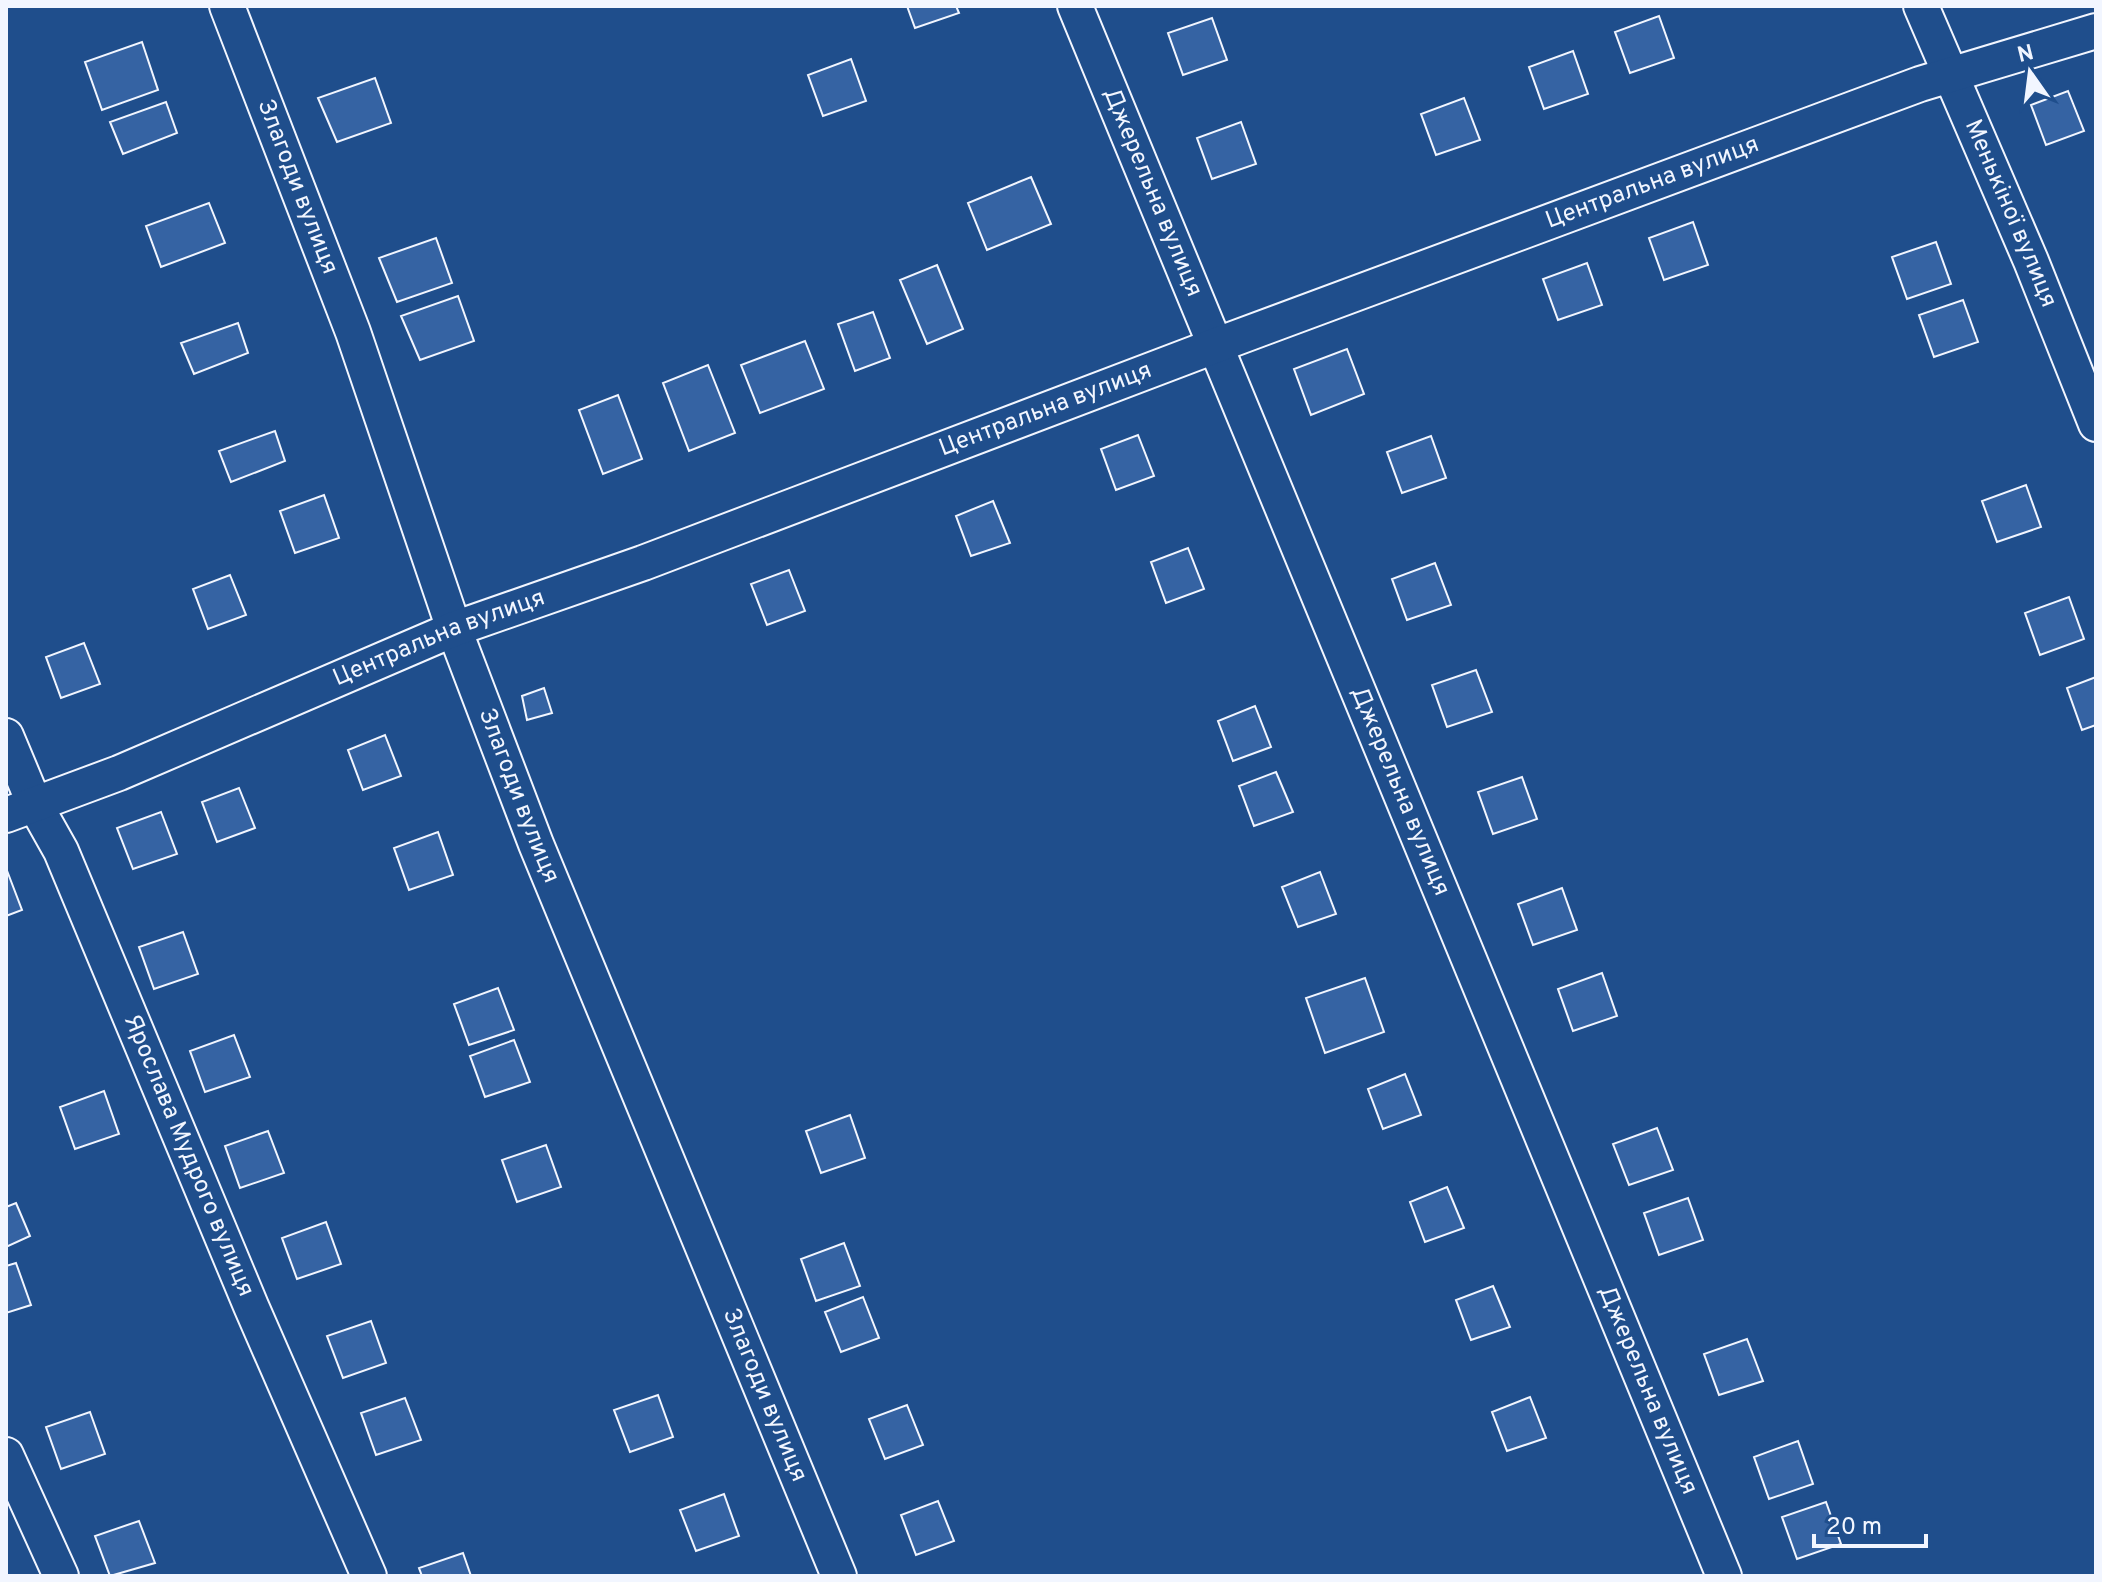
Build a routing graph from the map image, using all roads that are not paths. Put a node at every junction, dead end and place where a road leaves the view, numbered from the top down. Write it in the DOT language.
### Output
graph roads {
  1 [pos="227,6"];
  2 [pos="1075,6"];
  3 [pos="1921,6"];
  4 [pos="2096,31"];
  5 [pos="1950,74"];
  6 [pos="1217,345"];
  7 [pos="2096,424"];
  8 [pos="454,629"];
  9 [pos="6,736"];
  10 [pos="20,809"];
  11 [pos="6,1455"];
  12 [pos="61,1576"];
  13 [pos="369,1576"];
  14 [pos="839,1576"];
  15 [pos="1724,1576"];
  1 -- 8 [label="street, Злагоди вулиця"];
  2 -- 6 [label="street, Джерельна вулиця"];
  3 -- 5 [label="street, Менькіної вулиця"];
  4 -- 5 [label="street, Центральна вулиця"];
  5 -- 6 [label="street, Центральна вулиця"];
  5 -- 7 [label="street, Менькіної вулиця"];
  6 -- 8 [label="street, Центральна вулиця"];
  6 -- 15 [label="street, Джерельна вулиця"];
  8 -- 10 [label="street, Центральна вулиця"];
  8 -- 14 [label="street, Злагоди вулиця"];
  9 -- 10 [label="street, Ярослава Мудрого вулиця"];
  10 -- 13 [label="street, Ярослава Мудрого вулиця"];
  11 -- 12 [label="street"];
}
